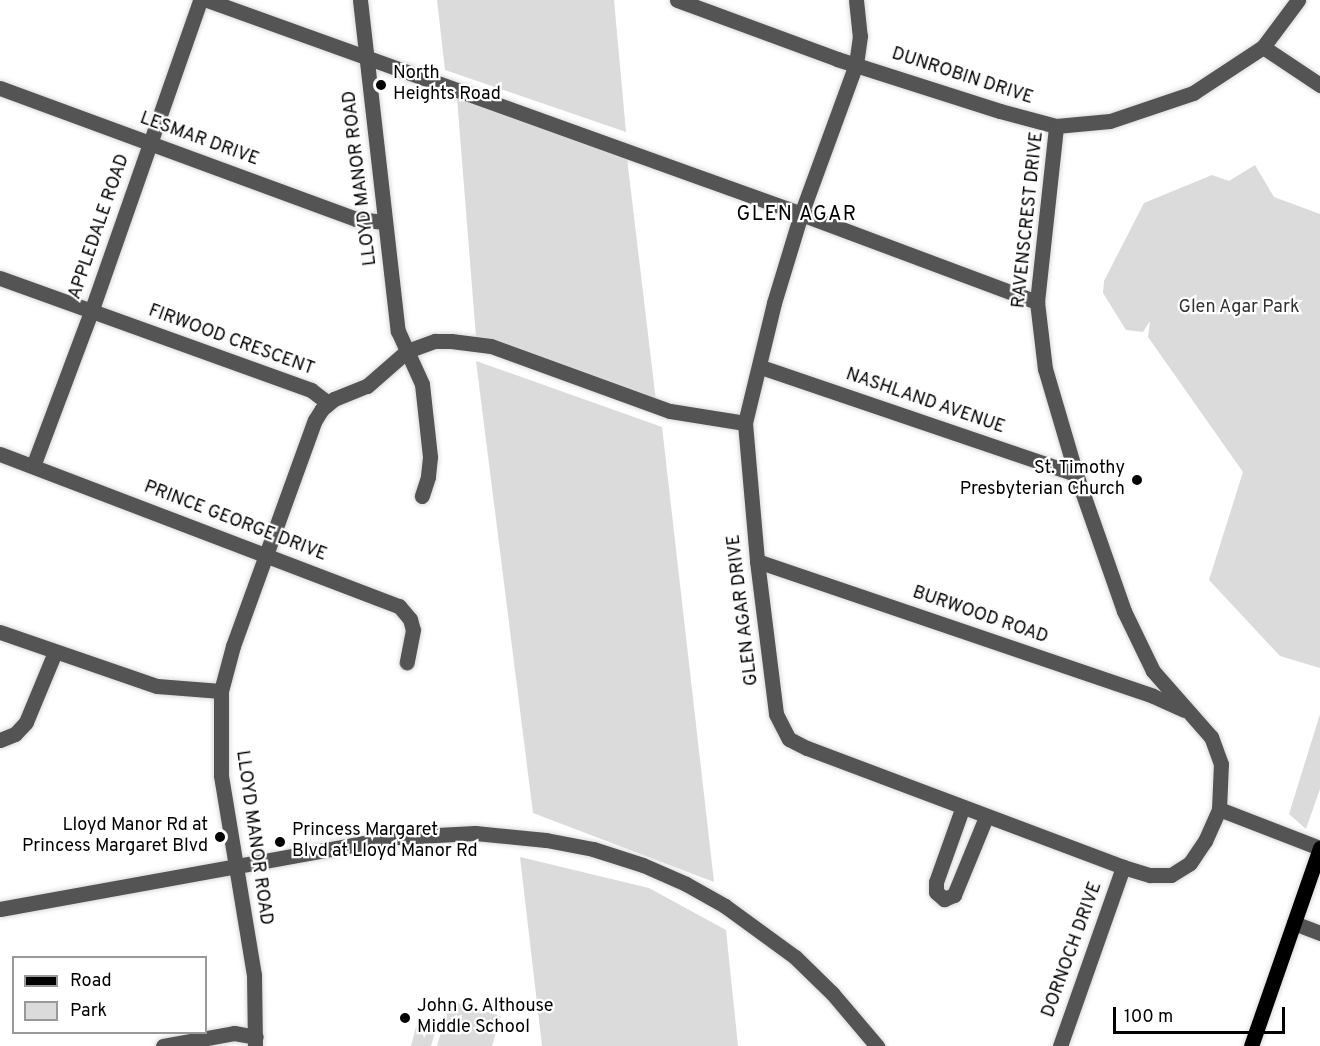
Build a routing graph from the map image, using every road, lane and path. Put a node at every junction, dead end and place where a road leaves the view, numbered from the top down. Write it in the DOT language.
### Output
graph roads {
  1 [pos="200,0"];
  2 [pos="207,0"];
  3 [pos="360,0"];
  4 [pos="677,0"];
  5 [pos="856,0"];
  6 [pos="1298,0"];
  7 [pos="1263,47"];
  8 [pos="366,58"];
  9 [pos="856,64"];
  10 [pos="396,68"];
  11 [pos="1320,85"];
  12 [pos="370,86"];
  13 [pos="0,88"];
  14 [pos="1056,126"];
  15 [pos="150,143"];
  16 [pos="801,214"];
  17 [pos="385,222"];
  18 [pos="0,278"];
  19 [pos="1037,302"];
  20 [pos="91,312"];
  21 [pos="407,351"];
  22 [pos="761,367"];
  23 [pos="328,403"];
  24 [pos="745,423"];
  25 [pos="0,454"];
  26 [pos="33,466"];
  27 [pos="1076,474"];
  28 [pos="422,496"];
  29 [pos="266,556"];
  30 [pos="757,561"];
  31 [pos="0,632"];
  32 [pos="55,652"];
  33 [pos="407,662"];
  34 [pos="221,691"];
  35 [pos="1190,712"];
  36 [pos="0,740"];
  37 [pos="962,808"];
  38 [pos="1219,809"];
  39 [pos="986,817"];
  40 [pos="1320,848"];
  41 [pos="236,866"];
  42 [pos="1123,867"];
  43 [pos="0,909"];
  44 [pos="1294,923"];
  45 [pos="1320,933"];
  46 [pos="256,1042"];
  47 [pos="164,1046"];
  48 [pos="877,1046"];
  49 [pos="1060,1046"];
  50 [pos="1251,1046"];
  1 -- 15 [label="street, APPLEDALE ROAD"];
  2 -- 8 [label="street"];
  3 -- 8 [label="street, LLOYD MANOR ROAD"];
  4 -- 9 [label="street, DUNROBIN DRIVE"];
  5 -- 9 [label="street, GLEN AGAR DRIVE"];
  6 -- 7 [label="street, RAVENSCREST DRIVE"];
  7 -- 11 [label="street"];
  7 -- 14 [label="street, RAVENSCREST DRIVE"];
  8 -- 10 [label="street"];
  8 -- 12 [label="street, LLOYD MANOR ROAD"];
  9 -- 14 [label="street, DUNROBIN DRIVE"];
  9 -- 16 [label="street, GLEN AGAR DRIVE"];
  10 -- 12 [label="street"];
  10 -- 16 [label="street"];
  12 -- 17 [label="street, LLOYD MANOR ROAD"];
  13 -- 15 [label="street, LESMAR DRIVE"];
  14 -- 19 [label="street, RAVENSCREST DRIVE"];
  15 -- 17 [label="street, LESMAR DRIVE"];
  15 -- 20 [label="street, APPLEDALE ROAD"];
  16 -- 19 [label="street"];
  16 -- 22 [label="street, GLEN AGAR DRIVE"];
  17 -- 21 [label="street, LLOYD MANOR ROAD"];
  18 -- 20 [label="street, FIRWOOD CRESCENT"];
  19 -- 27 [label="street, RAVENSCREST DRIVE"];
  20 -- 23 [label="street, FIRWOOD CRESCENT"];
  20 -- 26 [label="street, APPLEDALE ROAD"];
  21 -- 23 [label="street"];
  21 -- 24 [label="street"];
  21 -- 28 [label="street, LLOYD MANOR ROAD"];
  22 -- 24 [label="street, GLEN AGAR DRIVE"];
  22 -- 27 [label="street, NASHLAND AVENUE"];
  23 -- 29 [label="street, LLOYD MANOR ROAD"];
  24 -- 30 [label="street, GLEN AGAR DRIVE"];
  25 -- 26 [label="street, PRINCE GEORGE DRIVE"];
  26 -- 29 [label="street, PRINCE GEORGE DRIVE"];
  27 -- 35 [label="street, RAVENSCREST DRIVE"];
  29 -- 33 [label="street, PRINCE GEORGE DRIVE"];
  29 -- 34 [label="street, LLOYD MANOR ROAD"];
  30 -- 35 [label="street, BURWOOD ROAD"];
  30 -- 37 [label="street, GLEN AGAR DRIVE"];
  31 -- 32 [label="street"];
  32 -- 34 [label="street"];
  32 -- 36 [label="street"];
  34 -- 41 [label="street, LLOYD MANOR ROAD"];
  35 -- 38 [label="street, RAVENSCREST DRIVE"];
  37 -- 39 [label="street, GLEN AGAR DRIVE"];
  37 -- 39 [label="street"];
  38 -- 40 [label="street"];
  38 -- 42 [label="street, GLEN AGAR DRIVE"];
  39 -- 42 [label="street, GLEN AGAR DRIVE"];
  40 -- 44 [label="main road"];
  41 -- 43 [label="street"];
  41 -- 46 [label="street, LLOYD MANOR ROAD"];
  41 -- 48 [label="street"];
  42 -- 49 [label="street, DORNOCH DRIVE"];
  44 -- 45 [label="street"];
  44 -- 50 [label="main road"];
  46 -- 47 [label="street"];
}
